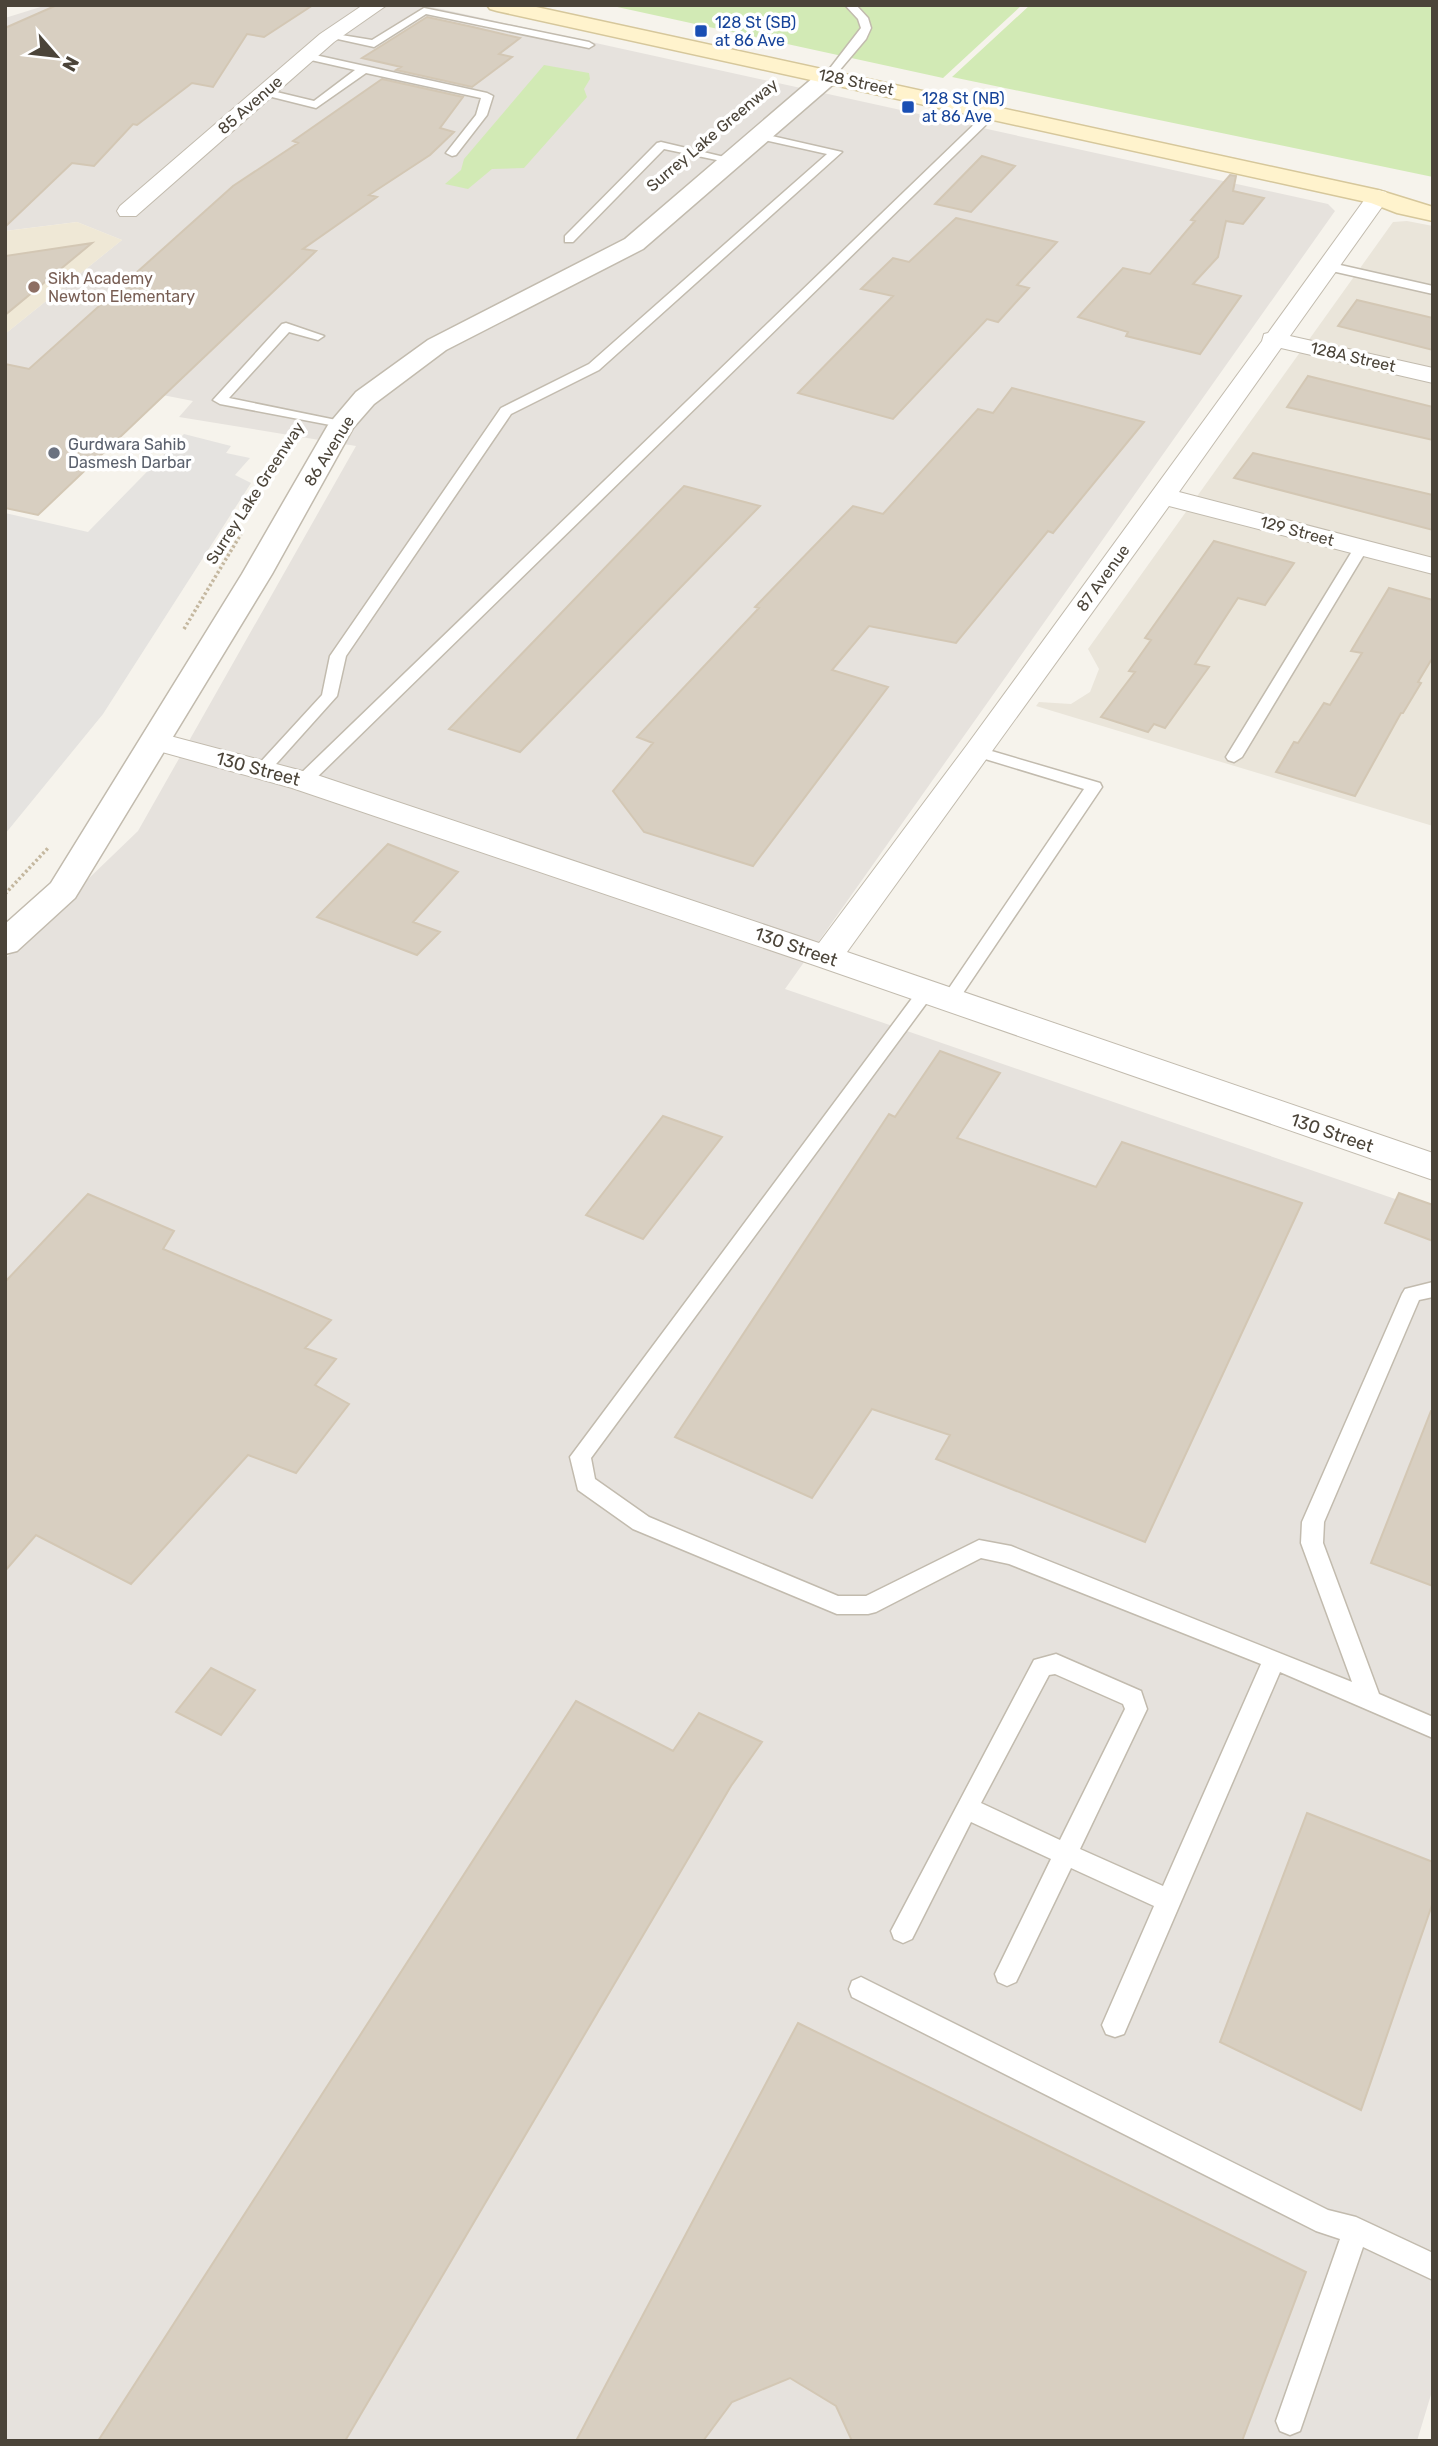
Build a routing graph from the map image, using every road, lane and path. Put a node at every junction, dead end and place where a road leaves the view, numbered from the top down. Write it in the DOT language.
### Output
graph roads {
  1 [pos="377,5"];
  2 [pos="497,5"];
  3 [pos="850,5"];
  4 [pos="330,36"];
  5 [pos="589,45"];
  6 [pos="306,56"];
  7 [pos="365,69"];
  8 [pos="829,76"];
  9 [pos="264,92"];
  10 [pos="993,112"];
  11 [pos="760,136"];
  12 [pos="452,153"];
  13 [pos="731,160"];
  14 [pos="1378,197"];
  15 [pos="1433,201"];
  16 [pos="128,211"];
  17 [pos="1433,214"];
  18 [pos="569,239"];
  19 [pos="1327,266"];
  20 [pos="1433,290"];
  21 [pos="318,336"];
  22 [pos="1273,338"];
  23 [pos="1433,376"];
  24 [pos="341,425"];
  25 [pos="1162,496"];
  26 [pos="243,532"];
  27 [pos="1362,548"];
  28 [pos="1433,566"];
  29 [pos="178,638"];
  30 [pos="155,741"];
  31 [pos="978,752"];
  32 [pos="1234,757"];
  33 [pos="262,770"];
  34 [pos="303,781"];
  35 [pos="54,842"];
  36 [pos="5,894"];
  37 [pos="5,943"];
  38 [pos="826,957"];
  39 [pos="937,997"];
  40 [pos="1433,1167"];
  41 [pos="1433,1289"];
  42 [pos="1274,1660"];
  43 [pos="1370,1701"];
  44 [pos="1433,1728"];
  45 [pos="966,1808"];
  46 [pos="1065,1854"];
  47 [pos="1169,1901"];
  48 [pos="903,1931"];
  49 [pos="1007,1974"];
  50 [pos="860,1989"];
  51 [pos="1115,2025"];
  52 [pos="1356,2230"];
  53 [pos="1433,2267"];
  54 [pos="1290,2421"];
  1 -- 4 [label="street, 85 Avenue"];
  2 -- 8 [label="main road, 128 Street"];
  3 -- 8 [label="lane"];
  4 -- 5 [label="lane"];
  4 -- 6 [label="street, 85 Avenue"];
  6 -- 7 [label="lane"];
  6 -- 9 [label="street, 85 Avenue"];
  7 -- 9 [label="lane"];
  7 -- 12 [label="lane"];
  8 -- 10 [label="main road, 128 Street"];
  8 -- 11 [label="street, 86 Avenue"];
  9 -- 16 [label="street, 85 Avenue"];
  10 -- 14 [label="main road, 128 Street"];
  10 -- 34 [label="lane"];
  11 -- 13 [label="street, 86 Avenue"];
  11 -- 33 [label="lane"];
  13 -- 18 [label="lane"];
  13 -- 24 [label="street, 86 Avenue"];
  14 -- 15 [label="main road, 128 Street"];
  14 -- 17 [label="main road, 128 Street"];
  14 -- 19 [label="street, 87 Avenue"];
  19 -- 20 [label="lane"];
  19 -- 22 [label="street, 87 Avenue"];
  21 -- 24 [label="lane"];
  22 -- 23 [label="street, 128A Street"];
  22 -- 25 [label="street, 87 Avenue"];
  24 -- 30 [label="street, 86 Avenue"];
  25 -- 27 [label="street, 129 Street"];
  25 -- 31 [label="street, 87 Avenue"];
  26 -- 29 [label="path, Surrey Lake Greenway"];
  27 -- 28 [label="street, 129 Street"];
  27 -- 32 [label="lane"];
  30 -- 33 [label="street, 130 Street"];
  30 -- 37 [label="street, 86 Avenue"];
  31 -- 38 [label="street, 87 Avenue"];
  31 -- 39 [label="lane"];
  33 -- 34 [label="street, 130 Street"];
  34 -- 38 [label="street, 130 Street"];
  35 -- 36 [label="path"];
  38 -- 39 [label="street, 130 Street"];
  39 -- 40 [label="street, 130 Street"];
  39 -- 42 [label="lane"];
  41 -- 43 [label="lane"];
  42 -- 43 [label="lane"];
  42 -- 47 [label="lane"];
  43 -- 44 [label="lane"];
  45 -- 46 [label="lane"];
  45 -- 46 [label="lane"];
  45 -- 48 [label="lane"];
  46 -- 47 [label="lane"];
  46 -- 49 [label="lane"];
  47 -- 51 [label="lane"];
  50 -- 52 [label="lane"];
  52 -- 53 [label="lane"];
  52 -- 54 [label="lane"];
}
